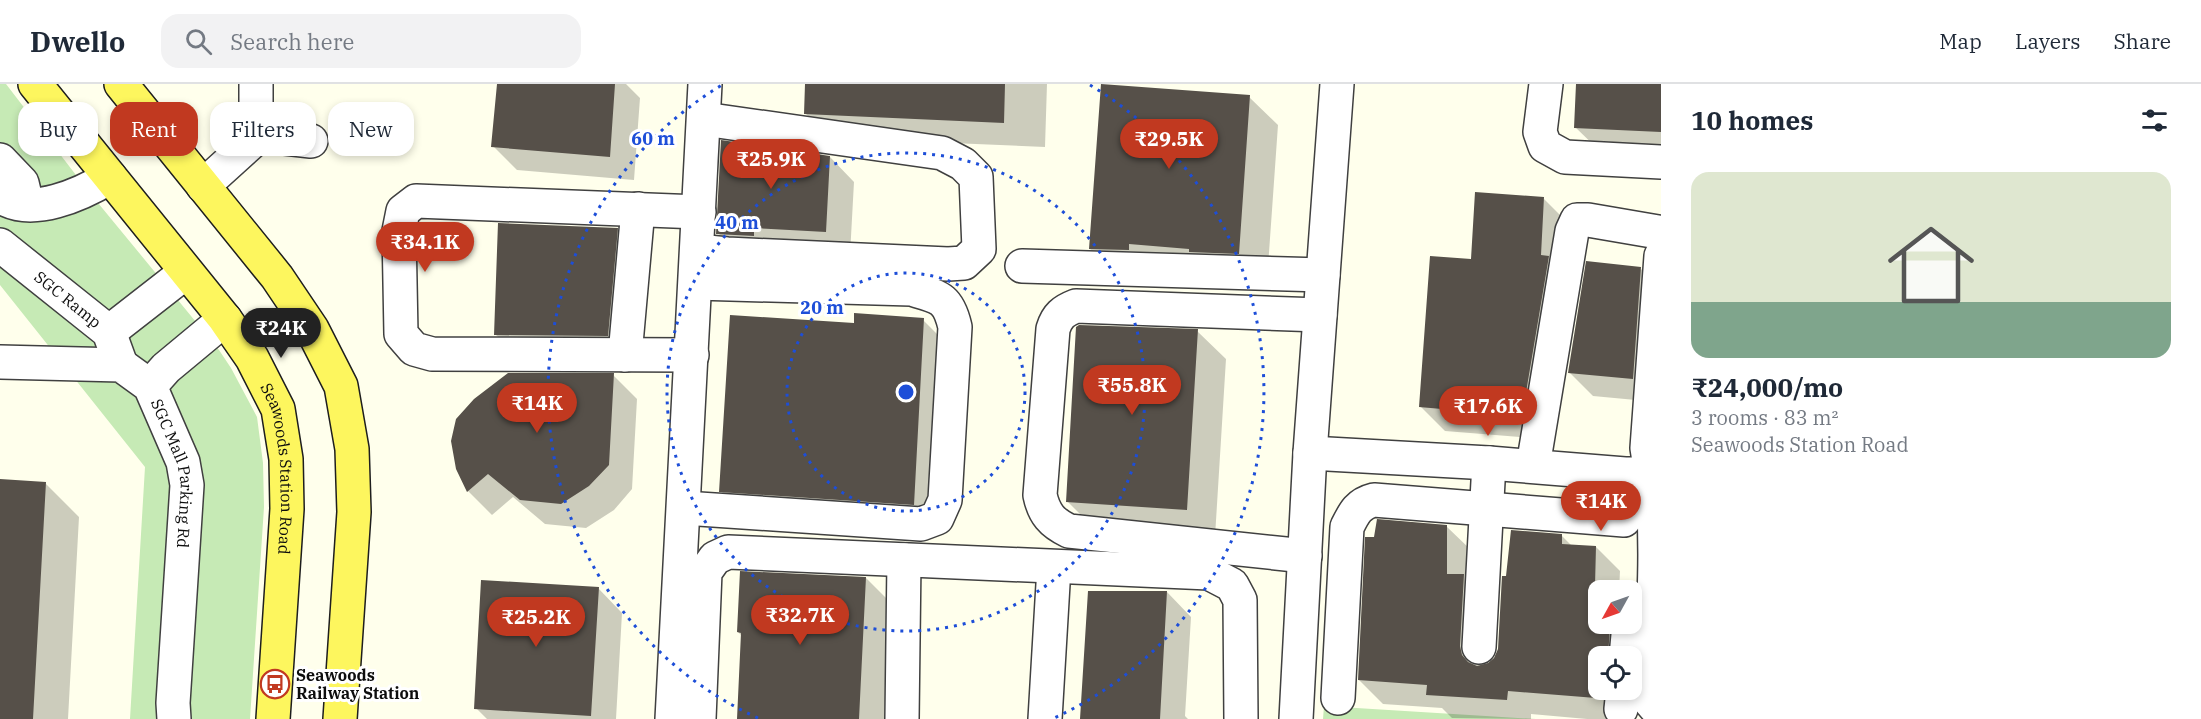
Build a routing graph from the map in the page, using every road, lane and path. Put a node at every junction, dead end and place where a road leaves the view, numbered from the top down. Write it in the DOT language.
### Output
graph roads {
  1 [pos="35,84"];
  2 [pos="121,84"];
  3 [pos="256,84"];
  4 [pos="705,84"];
  5 [pos="1336,84"];
  6 [pos="1546,84"];
  7 [pos="256,102"];
  8 [pos="704,118"];
  9 [pos="236,156"];
  10 [pos="0,160"];
  11 [pos="1661,162"];
  12 [pos="110,177"];
  13 [pos="203,186"];
  14 [pos="14,200"];
  15 [pos="638,209"];
  16 [pos="699,212"];
  17 [pos="1661,239"];
  18 [pos="0,245"];
  19 [pos="1661,256"];
  20 [pos="1022,266"];
  21 [pos="697,267"];
  22 [pos="186,272"];
  23 [pos="1323,275"];
  24 [pos="1320,315"];
  25 [pos="225,319"];
  26 [pos="109,332"];
  27 [pos="625,355"];
  28 [pos="692,355"];
  29 [pos="0,362"];
  30 [pos="121,365"];
  31 [pos="150,386"];
  32 [pos="1310,453"];
  33 [pos="1489,463"];
  34 [pos="1533,466"];
  35 [pos="1646,473"];
  36 [pos="684,508"];
  37 [pos="1486,510"];
  38 [pos="1624,520"];
  39 [pos="1659,550"];
  40 [pos="1305,556"];
  41 [pos="904,560"];
  42 [pos="1054,567"];
  43 [pos="1632,580"];
  44 [pos="1479,647"];
  45 [pos="1338,698"];
  46 [pos="1661,714"];
  47 [pos="174,719"];
  48 [pos="273,719"];
  49 [pos="340,719"];
  50 [pos="672,719"];
  51 [pos="699,719"];
  52 [pos="902,719"];
  53 [pos="1045,719"];
  54 [pos="1241,719"];
  55 [pos="1296,719"];
  1 -- 12 [label="main road, Seawoods Station Road"];
  2 -- 13 [label="main road"];
  3 -- 7 [label="street"];
  4 -- 8 [label="street"];
  5 -- 23 [label="street"];
  6 -- 11 [label="street"];
  8 -- 16 [label="street"];
  8 -- 21 [label="street"];
  9 -- 13 [label="street"];
  10 -- 14 [label="street"];
  12 -- 14 [label="street"];
  12 -- 22 [label="main road, Seawoods Station Road"];
  13 -- 49 [label="main road"];
  15 -- 16 [label="street"];
  15 -- 27 [label="street"];
  15 -- 27 [label="street"];
  16 -- 21 [label="street"];
  17 -- 34 [label="street"];
  18 -- 26 [label="street, SGC Ramp"];
  19 -- 35 [label="street"];
  20 -- 23 [label="street"];
  21 -- 28 [label="street"];
  21 -- 36 [label="street"];
  22 -- 25 [label="main road, Seawoods Station Road"];
  22 -- 26 [label="street"];
  23 -- 24 [label="street"];
  24 -- 32 [label="street"];
  24 -- 40 [label="street"];
  25 -- 31 [label="street"];
  25 -- 48 [label="main road, Seawoods Station Road"];
  26 -- 30 [label="street, SGC Ramp"];
  27 -- 28 [label="street"];
  28 -- 36 [label="street"];
  29 -- 30 [label="street"];
  30 -- 31 [label="street, SGC Mall Parking Rd"];
  31 -- 47 [label="street, SGC Mall Parking Rd"];
  32 -- 33 [label="street"];
  32 -- 40 [label="street"];
  33 -- 34 [label="street"];
  33 -- 37 [label="street"];
  34 -- 35 [label="street"];
  35 -- 38 [label="street"];
  35 -- 39 [label="street"];
  36 -- 50 [label="street"];
  37 -- 38 [label="street"];
  37 -- 44 [label="street"];
  37 -- 45 [label="street"];
  38 -- 43 [label="street"];
  39 -- 46 [label="street"];
  40 -- 55 [label="street"];
  41 -- 42 [label="street"];
  41 -- 51 [label="street"];
  41 -- 52 [label="street"];
  42 -- 53 [label="street"];
  42 -- 54 [label="street"];
}
